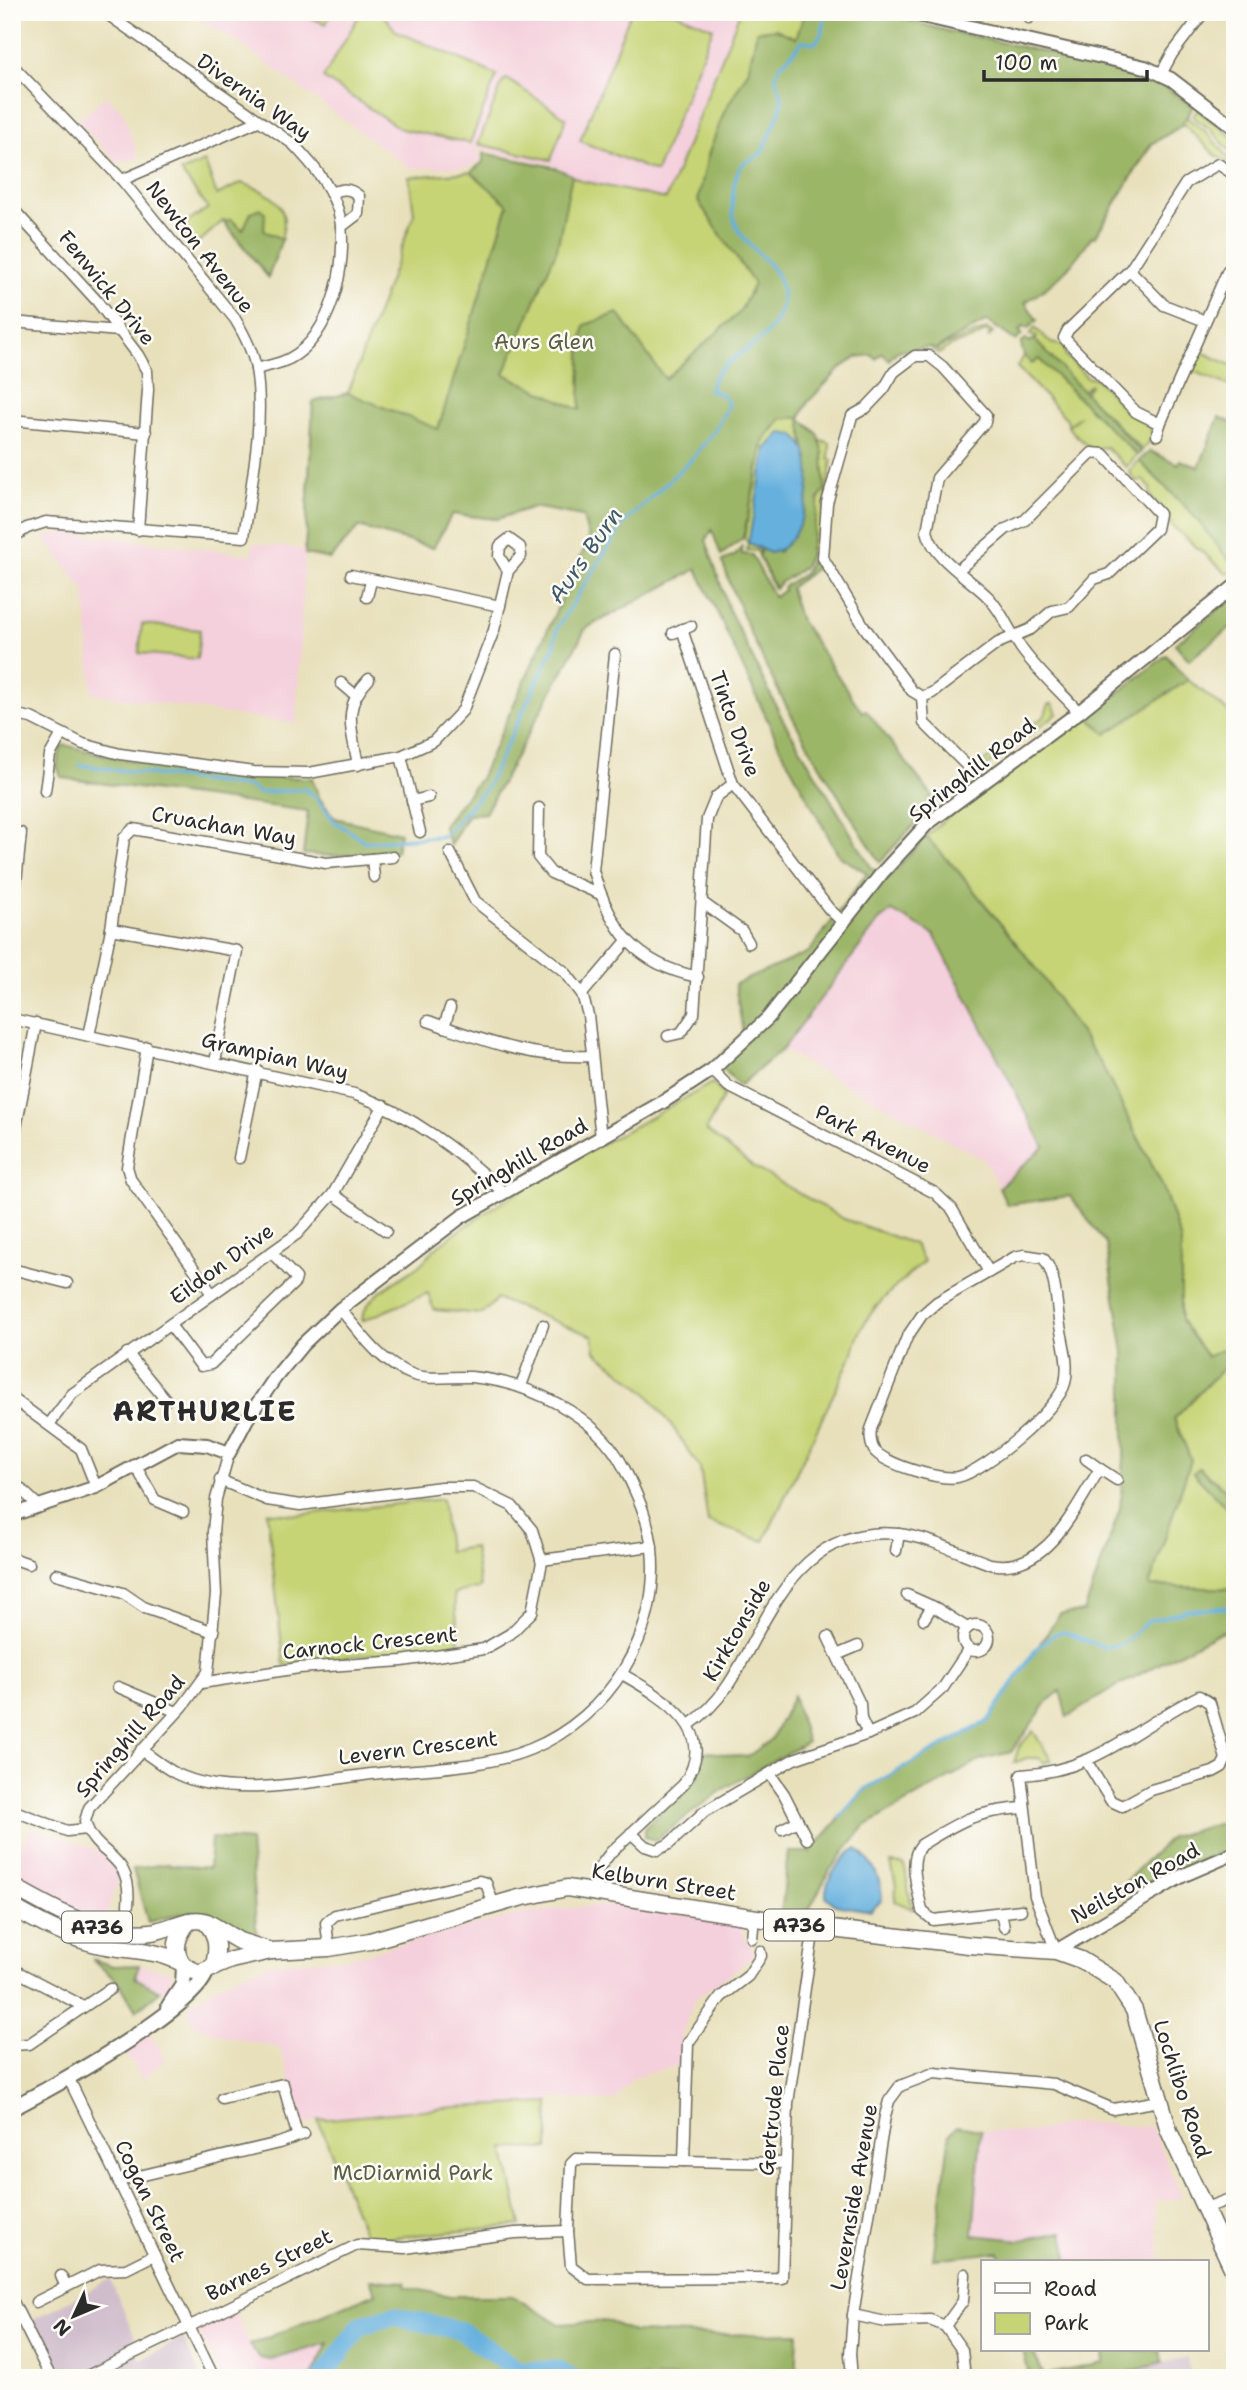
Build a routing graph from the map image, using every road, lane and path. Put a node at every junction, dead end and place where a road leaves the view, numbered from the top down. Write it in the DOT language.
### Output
graph roads {
  1 [pos="104,12"];
  2 [pos="905,12"];
  3 [pos="1204,12"];
  4 [pos="12,65"];
  5 [pos="1161,74"];
  6 [pos="258,121"];
  7 [pos="1235,128"];
  8 [pos="1235,175"];
  9 [pos="122,180"];
  10 [pos="330,193"];
  11 [pos="12,208"];
  12 [pos="341,227"];
  13 [pos="1235,267"];
  14 [pos="1130,270"];
  15 [pos="1205,321"];
  16 [pos="12,322"];
  17 [pos="119,331"];
  18 [pos="256,369"];
  19 [pos="12,419"];
  20 [pos="1160,424"];
  21 [pos="146,433"];
  22 [pos="1157,435"];
  23 [pos="138,530"];
  24 [pos="12,538"];
  25 [pos="508,571"];
  26 [pos="957,571"];
  27 [pos="351,575"];
  28 [pos="371,581"];
  29 [pos="1235,586"];
  30 [pos="367,597"];
  31 [pos="500,606"];
  32 [pos="682,629"];
  33 [pos="1014,636"];
  34 [pos="615,654"];
  35 [pos="369,679"];
  36 [pos="341,682"];
  37 [pos="354,694"];
  38 [pos="922,697"];
  39 [pos="1079,712"];
  40 [pos="12,714"];
  41 [pos="62,734"];
  42 [pos="401,756"];
  43 [pos="358,765"];
  44 [pos="967,766"];
  45 [pos="733,784"];
  46 [pos="45,791"];
  47 [pos="429,797"];
  48 [pos="412,801"];
  49 [pos="539,808"];
  50 [pos="420,832"];
  51 [pos="21,833"];
  52 [pos="450,852"];
  53 [pos="393,857"];
  54 [pos="372,859"];
  55 [pos="374,877"];
  56 [pos="600,894"];
  57 [pos="703,903"];
  58 [pos="12,921"];
  59 [pos="844,923"];
  60 [pos="111,929"];
  61 [pos="626,942"];
  62 [pos="749,943"];
  63 [pos="698,977"];
  64 [pos="582,993"];
  65 [pos="450,1009"];
  66 [pos="12,1019"];
  67 [pos="428,1021"];
  68 [pos="36,1023"];
  69 [pos="444,1027"];
  70 [pos="89,1036"];
  71 [pos="668,1036"];
  72 [pos="147,1047"];
  73 [pos="592,1056"];
  74 [pos="215,1062"];
  75 [pos="257,1070"];
  76 [pos="712,1070"];
  77 [pos="384,1105"];
  78 [pos="601,1138"];
  79 [pos="12,1149"];
  80 [pos="239,1158"];
  81 [pos="503,1192"];
  82 [pos="333,1194"];
  83 [pos="386,1231"];
  84 [pos="272,1253"];
  85 [pos="12,1269"];
  86 [pos="989,1272"];
  87 [pos="66,1283"];
  88 [pos="212,1294"];
  89 [pos="340,1309"];
  90 [pos="170,1325"];
  91 [pos="543,1325"];
  92 [pos="127,1353"];
  93 [pos="521,1386"];
  94 [pos="12,1398"];
  95 [pos="166,1400"];
  96 [pos="50,1423"];
  97 [pos="229,1453"];
  98 [pos="1086,1459"];
  99 [pos="135,1465"];
  100 [pos="1100,1469"];
  101 [pos="220,1480"];
  102 [pos="1117,1480"];
  103 [pos="12,1482"];
  104 [pos="96,1487"];
  105 [pos="40,1507"];
  106 [pos="183,1511"];
  107 [pos="12,1515"];
  108 [pos="899,1534"];
  109 [pos="652,1546"];
  110 [pos="896,1551"];
  111 [pos="12,1558"];
  112 [pos="541,1560"];
  113 [pos="29,1564"];
  114 [pos="56,1574"];
  115 [pos="907,1595"];
  116 [pos="932,1606"];
  117 [pos="924,1619"];
  118 [pos="967,1628"];
  119 [pos="214,1632"];
  120 [pos="828,1637"];
  121 [pos="858,1646"];
  122 [pos="969,1649"];
  123 [pos="839,1654"];
  124 [pos="622,1674"];
  125 [pos="201,1683"];
  126 [pos="118,1687"];
  127 [pos="177,1712"];
  128 [pos="689,1725"];
  129 [pos="869,1734"];
  130 [pos="141,1750"];
  131 [pos="1087,1762"];
  132 [pos="770,1774"];
  133 [pos="1023,1808"];
  134 [pos="12,1810"];
  135 [pos="798,1821"];
  136 [pos="86,1829"];
  137 [pos="782,1829"];
  138 [pos="631,1833"];
  139 [pos="807,1839"];
  140 [pos="1235,1853"];
  141 [pos="12,1886"];
  142 [pos="593,1891"];
  143 [pos="128,1905"];
  144 [pos="495,1906"];
  145 [pos="12,1907"];
  146 [pos="1021,1910"];
  147 [pos="1002,1913"];
  148 [pos="754,1917"];
  149 [pos="196,1921"];
  150 [pos="814,1927"];
  151 [pos="1004,1927"];
  152 [pos="752,1938"];
  153 [pos="329,1948"];
  154 [pos="271,1951"];
  155 [pos="760,1951"];
  156 [pos="1056,1951"];
  157 [pos="182,1964"];
  158 [pos="12,1969"];
  159 [pos="209,1970"];
  160 [pos="110,1989"];
  161 [pos="83,2006"];
  162 [pos="165,2013"];
  163 [pos="12,2045"];
  164 [pos="69,2079"];
  165 [pos="222,2098"];
  166 [pos="1160,2101"];
  167 [pos="12,2108"];
  168 [pos="684,2161"];
  169 [pos="785,2163"];
  170 [pos="118,2181"];
  171 [pos="1235,2197"];
  172 [pos="1202,2209"];
  173 [pos="568,2231"];
  174 [pos="154,2255"];
  175 [pos="1235,2273"];
  176 [pos="965,2274"];
  177 [pos="61,2276"];
  178 [pos="66,2287"];
  179 [pos="12,2300"];
  180 [pos="36,2302"];
  181 [pos="853,2315"];
  182 [pos="190,2325"];
  183 [pos="945,2326"];
  184 [pos="51,2378"];
  185 [pos="83,2378"];
  186 [pos="214,2378"];
  187 [pos="852,2378"];
  188 [pos="965,2378"];
  1 -- 6 [label="street, Divernia Way"];
  2 -- 5 [label="street"];
  3 -- 5 [label="street"];
  4 -- 9 [label="street, Newton Avenue"];
  5 -- 7 [label="street"];
  6 -- 9 [label="street"];
  6 -- 10 [label="street, Divernia Way"];
  8 -- 14 [label="street"];
  9 -- 18 [label="street, Newton Avenue"];
  10 -- 12 [label="street, Divernia Way"];
  10 -- 12 [label="street"];
  11 -- 17 [label="street, Fenwick Drive"];
  12 -- 18 [label="street, Divernia Way"];
  13 -- 15 [label="street"];
  14 -- 15 [label="street"];
  14 -- 20 [label="street"];
  15 -- 20 [label="street"];
  16 -- 17 [label="street"];
  17 -- 21 [label="street, Fenwick Drive"];
  18 -- 23 [label="street, Newton Avenue"];
  19 -- 21 [label="street"];
  20 -- 22 [label="street"];
  21 -- 23 [label="street, Fenwick Drive"];
  23 -- 24 [label="street"];
  25 -- 31 [label="street"];
  26 -- 33 [label="street"];
  26 -- 33 [label="street"];
  26 -- 38 [label="street"];
  27 -- 28 [label="street"];
  28 -- 30 [label="street"];
  28 -- 31 [label="street"];
  29 -- 39 [label="street, Springhill Road"];
  31 -- 42 [label="street"];
  32 -- 45 [label="street, Tinto Drive"];
  33 -- 38 [label="street"];
  33 -- 39 [label="street"];
  34 -- 56 [label="street"];
  35 -- 37 [label="street"];
  36 -- 37 [label="street"];
  37 -- 43 [label="street"];
  38 -- 44 [label="street"];
  39 -- 59 [label="street, Springhill Road"];
  40 -- 41 [label="street"];
  41 -- 43 [label="street"];
  41 -- 46 [label="street"];
  42 -- 43 [label="street"];
  42 -- 48 [label="street"];
  45 -- 57 [label="street"];
  45 -- 59 [label="street, Tinto Drive"];
  47 -- 48 [label="street"];
  48 -- 50 [label="street"];
  49 -- 56 [label="street"];
  51 -- 58 [label="street"];
  52 -- 64 [label="street"];
  53 -- 54 [label="street, Cruachan Way"];
  54 -- 55 [label="street"];
  54 -- 60 [label="street, Cruachan Way"];
  56 -- 61 [label="street"];
  57 -- 62 [label="street"];
  57 -- 63 [label="street"];
  59 -- 76 [label="street, Springhill Road"];
  60 -- 70 [label="street"];
  60 -- 74 [label="street"];
  61 -- 63 [label="street"];
  61 -- 64 [label="street"];
  63 -- 71 [label="street"];
  64 -- 73 [label="street"];
  65 -- 69 [label="street"];
  66 -- 68 [label="street, Grampian Way"];
  67 -- 69 [label="street"];
  68 -- 70 [label="street, Grampian Way"];
  68 -- 79 [label="street"];
  69 -- 73 [label="street"];
  70 -- 72 [label="street, Grampian Way"];
  72 -- 74 [label="street, Grampian Way"];
  72 -- 88 [label="street"];
  73 -- 78 [label="street"];
  74 -- 75 [label="street, Grampian Way"];
  75 -- 77 [label="street, Grampian Way"];
  75 -- 80 [label="street"];
  76 -- 78 [label="street, Springhill Road"];
  76 -- 86 [label="street, Park Avenue"];
  77 -- 81 [label="street, Grampian Way"];
  77 -- 82 [label="street, Eildon Drive"];
  78 -- 81 [label="street, Springhill Road"];
  81 -- 89 [label="street, Springhill Road"];
  82 -- 83 [label="street"];
  82 -- 84 [label="street, Eildon Drive"];
  84 -- 88 [label="street, Eildon Drive"];
  84 -- 90 [label="street"];
  85 -- 87 [label="street"];
  86 -- 86 [label="street"];
  88 -- 90 [label="street, Eildon Drive"];
  89 -- 93 [label="street, Levern Crescent"];
  89 -- 97 [label="street, Springhill Road"];
  90 -- 92 [label="street, Eildon Drive"];
  91 -- 93 [label="street"];
  92 -- 95 [label="street"];
  92 -- 96 [label="street, Eildon Drive"];
  93 -- 109 [label="street, Levern Crescent"];
  94 -- 96 [label="street"];
  96 -- 104 [label="street"];
  97 -- 99 [label="street"];
  97 -- 101 [label="street, Springhill Road"];
  98 -- 100 [label="street"];
  99 -- 104 [label="street"];
  99 -- 106 [label="street"];
  100 -- 102 [label="street"];
  100 -- 108 [label="street, Kirktonside"];
  101 -- 112 [label="street, Carnock Crescent"];
  101 -- 119 [label="street, Springhill Road"];
  103 -- 105 [label="street"];
  104 -- 105 [label="street"];
  105 -- 107 [label="street"];
  108 -- 110 [label="street"];
  108 -- 128 [label="street, Kirktonside"];
  109 -- 112 [label="street"];
  109 -- 124 [label="street, Levern Crescent"];
  111 -- 113 [label="street"];
  112 -- 125 [label="street, Carnock Crescent"];
  114 -- 119 [label="street"];
  115 -- 116 [label="street"];
  116 -- 117 [label="street"];
  116 -- 118 [label="street"];
  118 -- 122 [label="street"];
  118 -- 122 [label="street"];
  119 -- 125 [label="street, Springhill Road"];
  120 -- 123 [label="street"];
  121 -- 123 [label="street"];
  122 -- 129 [label="street"];
  123 -- 129 [label="street"];
  124 -- 128 [label="street"];
  124 -- 130 [label="street, Levern Crescent"];
  125 -- 127 [label="street, Springhill Road"];
  126 -- 127 [label="street"];
  127 -- 130 [label="street, Springhill Road"];
  128 -- 138 [label="street"];
  129 -- 132 [label="street"];
  130 -- 136 [label="street, Springhill Road"];
  131 -- 131 [label="street"];
  131 -- 133 [label="street"];
  132 -- 135 [label="street"];
  132 -- 138 [label="street"];
  133 -- 147 [label="street"];
  133 -- 156 [label="street"];
  134 -- 136 [label="street"];
  135 -- 137 [label="street"];
  135 -- 139 [label="street"];
  136 -- 143 [label="street, Springhill Road"];
  138 -- 142 [label="street"];
  140 -- 156 [label="street, Neilston Road"];
  141 -- 149 [label="main road, A736"];
  142 -- 144 [label="main road, Kelburn Street / A736"];
  142 -- 148 [label="main road, Kelburn Street / A736"];
  144 -- 153 [label="main road, Kelburn Street / A736"];
  144 -- 153 [label="street"];
  145 -- 157 [label="main road, A736"];
  146 -- 147 [label="street"];
  147 -- 151 [label="street"];
  148 -- 150 [label="main road, Kelburn Street / A736"];
  148 -- 152 [label="street"];
  149 -- 154 [label="main road, Kelburn Street / A736"];
  149 -- 157 [label="main road"];
  149 -- 159 [label="main road"];
  150 -- 156 [label="main road, Kelburn Street / A736"];
  150 -- 169 [label="street, Gertrude Place"];
  153 -- 154 [label="main road, Kelburn Street / A736"];
  154 -- 159 [label="main road, Kelburn Street / A736"];
  155 -- 168 [label="street"];
  156 -- 166 [label="main road, Lochlibo Road / A736"];
  157 -- 159 [label="main road, A736"];
  157 -- 162 [label="main road"];
  158 -- 161 [label="street"];
  159 -- 162 [label="main road"];
  160 -- 161 [label="street"];
  161 -- 163 [label="street"];
  162 -- 164 [label="main road"];
  164 -- 167 [label="main road"];
  164 -- 170 [label="street, Cogan Street"];
  165 -- 170 [label="street"];
  166 -- 172 [label="main road, Lochlibo Road / A736"];
  166 -- 181 [label="street, Levernside Avenue"];
  168 -- 169 [label="street"];
  168 -- 173 [label="street"];
  169 -- 173 [label="street, Gertrude Place"];
  170 -- 174 [label="street, Cogan Street"];
  171 -- 172 [label="street"];
  172 -- 175 [label="main road, Lochlibo Road / A736"];
  173 -- 182 [label="street, Barnes Street"];
  174 -- 178 [label="street"];
  174 -- 182 [label="street, Cogan Street"];
  176 -- 183 [label="street"];
  177 -- 178 [label="street"];
  178 -- 180 [label="street"];
  179 -- 184 [label="street"];
  181 -- 183 [label="street"];
  181 -- 187 [label="street, Levernside Avenue"];
  182 -- 185 [label="street, Barnes Street"];
  182 -- 186 [label="street, Cogan Street"];
  183 -- 188 [label="street"];
}
